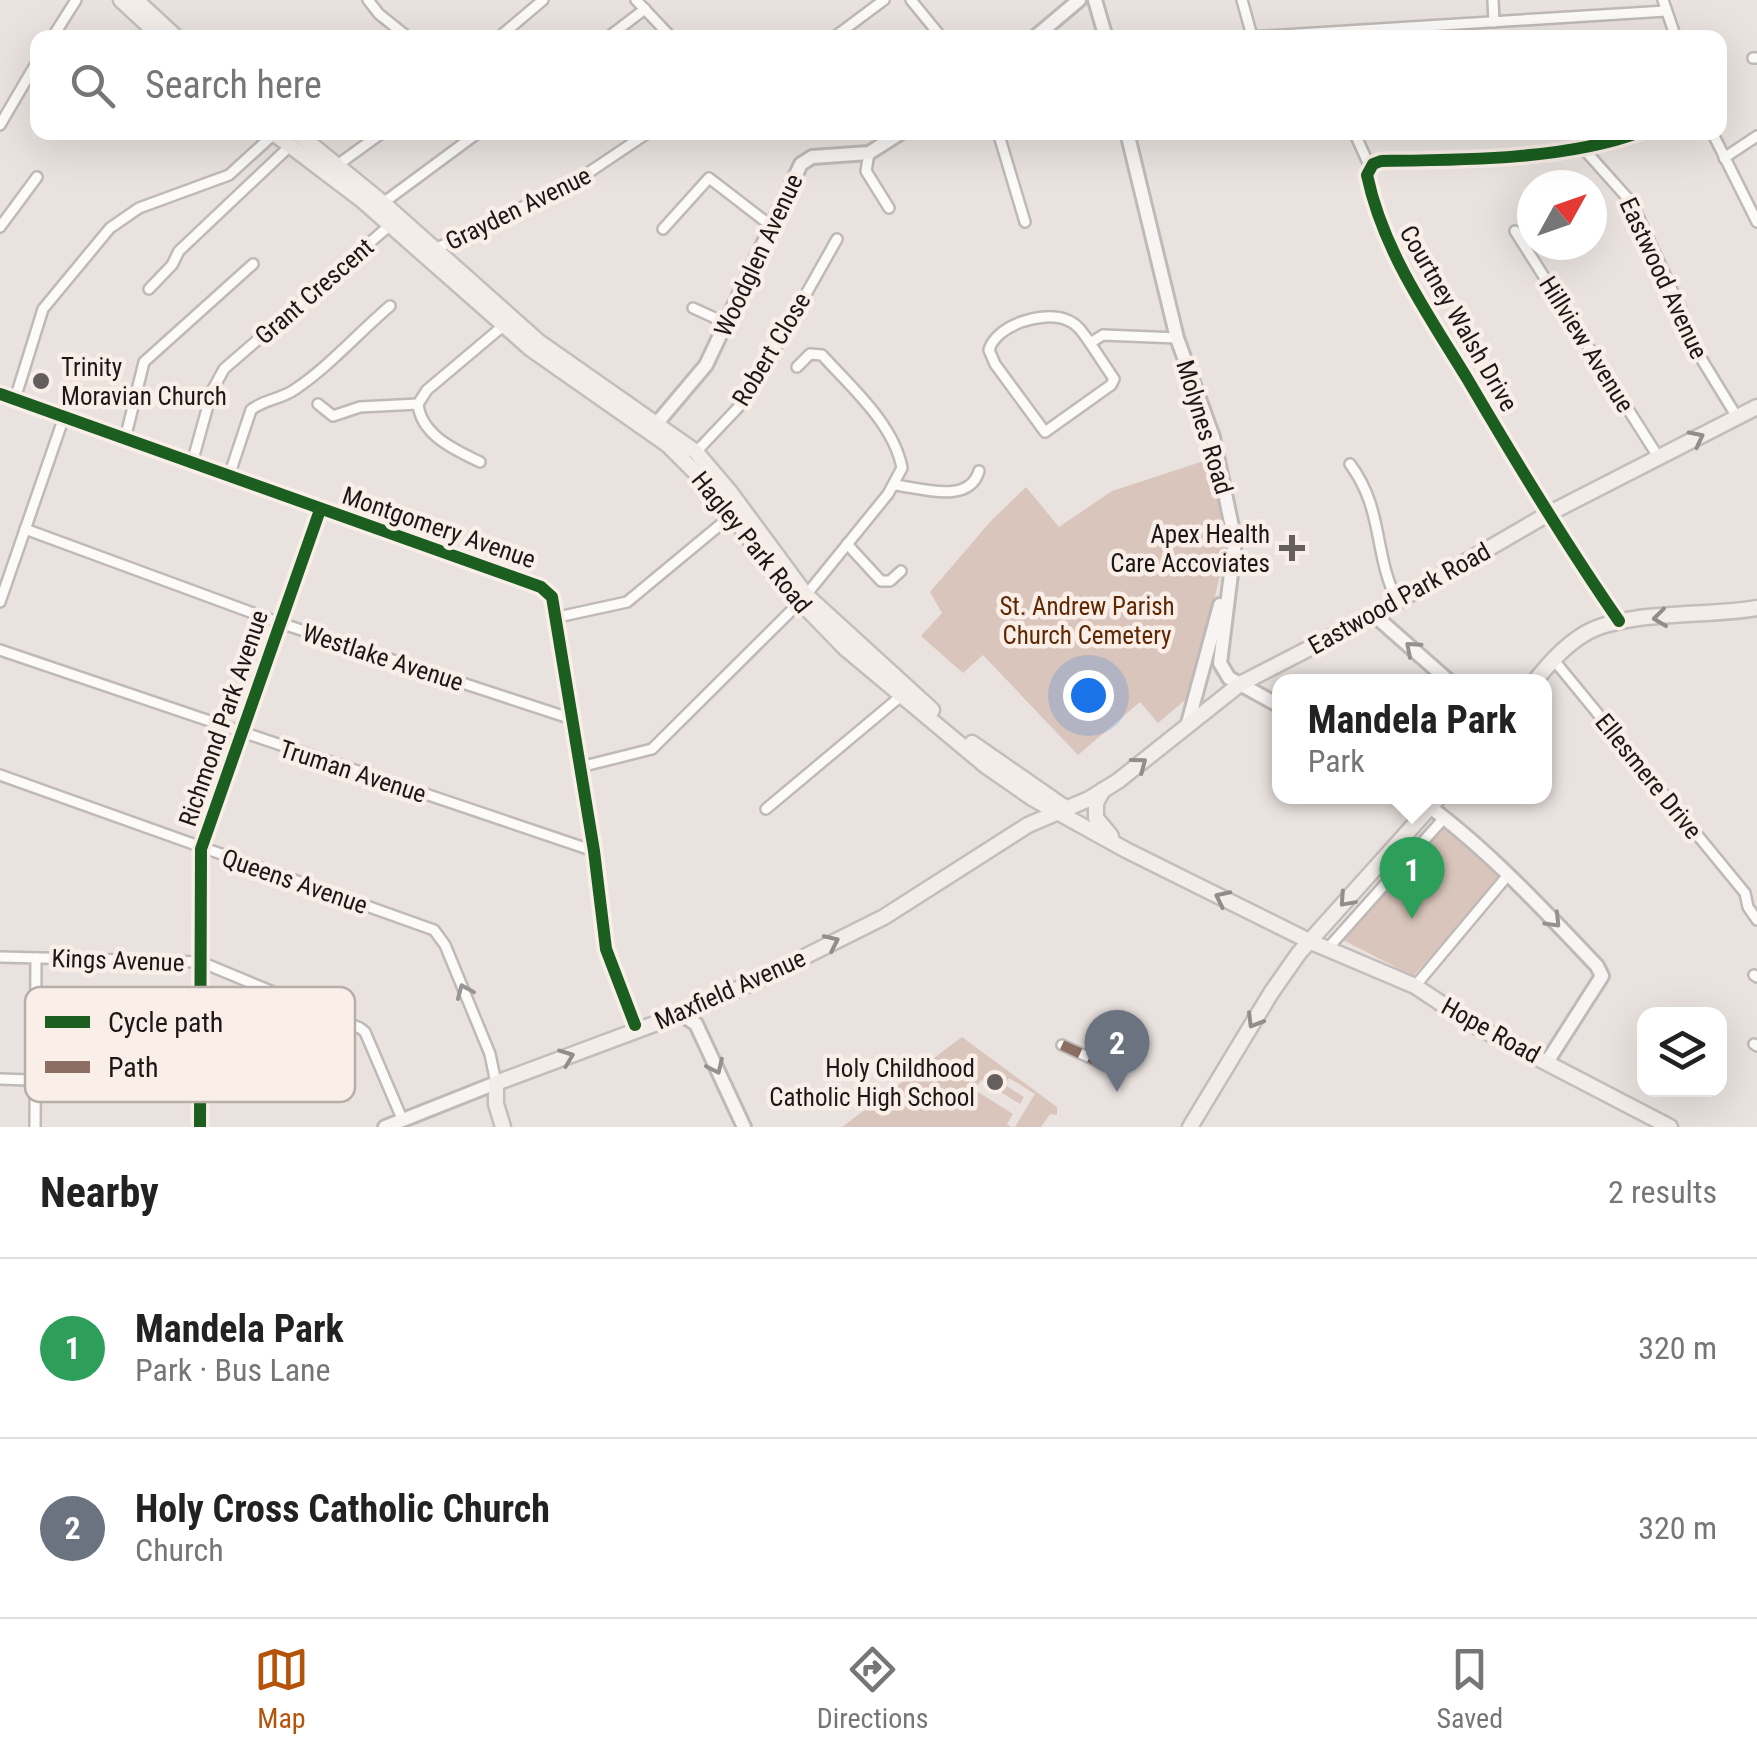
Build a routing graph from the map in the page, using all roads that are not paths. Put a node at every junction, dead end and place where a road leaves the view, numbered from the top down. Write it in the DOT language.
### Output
graph roads {
  1 [pos="76,0"];
  2 [pos="121,0"];
  3 [pos="136,0"];
  4 [pos="368,0"];
  5 [pos="543,0"];
  6 [pos="636,0"];
  7 [pos="884,0"];
  8 [pos="911,0"];
  9 [pos="1079,0"];
  10 [pos="1094,0"];
  11 [pos="1242,0"];
  12 [pos="1493,0"];
  13 [pos="1664,6"];
  14 [pos="645,10"];
  15 [pos="1494,22"];
  16 [pos="57,30"];
  17 [pos="153,30"];
  18 [pos="168,30"];
  19 [pos="398,30"];
  20 [pos="507,30"];
  21 [pos="618,30"];
  22 [pos="664,30"];
  23 [pos="844,30"];
  24 [pos="935,30"];
  25 [pos="1043,30"];
  26 [pos="1103,30"];
  27 [pos="1250,30"];
  28 [pos="1356,30"];
  29 [pos="1673,30"];
  30 [pos="30,74"];
  31 [pos="0,125"];
  32 [pos="1757,136"];
  33 [pos="266,140"];
  34 [pos="293,140"];
  35 [pos="372,140"];
  36 [pos="467,140"];
  37 [pos="637,140"];
  38 [pos="889,140"];
  39 [pos="1000,140"];
  40 [pos="1129,140"];
  41 [pos="1358,140"];
  42 [pos="1607,140"];
  43 [pos="1716,140"];
  44 [pos="1582,146"];
  45 [pos="869,152"];
  46 [pos="1724,158"];
  47 [pos="1370,167"];
  48 [pos="331,170"];
  49 [pos="36,177"];
  50 [pos="383,203"];
  51 [pos="889,208"];
  52 [pos="1026,222"];
  53 [pos="1757,222"];
  54 [pos="770,225"];
  55 [pos="389,226"];
  56 [pos="0,228"];
  57 [pos="663,229"];
  58 [pos="1515,230"];
  59 [pos="837,239"];
  60 [pos="435,249"];
  61 [pos="254,264"];
  62 [pos="149,288"];
  63 [pos="390,306"];
  64 [pos="693,308"];
  65 [pos="726,323"];
  66 [pos="503,326"];
  67 [pos="1178,338"];
  68 [pos="1090,343"];
  69 [pos="797,367"];
  70 [pos="0,394"];
  71 [pos="14,399"];
  72 [pos="318,404"];
  73 [pos="418,404"];
  74 [pos="1757,407"];
  75 [pos="64,417"];
  76 [pos="1737,418"];
  77 [pos="654,427"];
  78 [pos="125,439"];
  79 [pos="696,452"];
  80 [pos="1659,458"];
  81 [pos="480,462"];
  82 [pos="192,463"];
  83 [pos="1350,464"];
  84 [pos="979,471"];
  85 [pos="229,476"];
  86 [pos="894,485"];
  87 [pos="320,510"];
  88 [pos="1548,514"];
  89 [pos="732,515"];
  90 [pos="26,529"];
  91 [pos="1232,529"];
  92 [pos="847,544"];
  93 [pos="901,571"];
  94 [pos="802,599"];
  95 [pos="1398,601"];
  96 [pos="0,602"];
  97 [pos="1757,608"];
  98 [pos="1374,614"];
  99 [pos="558,617"];
  100 [pos="1619,621"];
  101 [pos="280,623"];
  102 [pos="0,650"];
  103 [pos="1553,659"];
  104 [pos="1441,674"];
  105 [pos="1541,674"];
  106 [pos="1240,684"];
  107 [pos="901,696"];
  108 [pos="1272,702"];
  109 [pos="572,719"];
  110 [pos="1188,723"];
  111 [pos="241,734"];
  112 [pos="580,768"];
  113 [pos="0,776"];
  114 [pos="1103,790"];
  115 [pos="1433,804"];
  116 [pos="1436,804"];
  117 [pos="766,809"];
  118 [pos="1062,812"];
  119 [pos="1444,817"];
  120 [pos="201,850"];
  121 [pos="1126,850"];
  122 [pos="594,851"];
  123 [pos="1508,875"];
  124 [pos="1756,890"];
  125 [pos="1745,892"];
  126 [pos="1757,920"];
  127 [pos="1309,941"];
  128 [pos="1329,947"];
  129 [pos="0,957"];
  130 [pos="36,958"];
  131 [pos="201,962"];
  132 [pos="1415,986"];
  133 [pos="36,987"];
  134 [pos="201,987"];
  135 [pos="261,987"];
  136 [pos="680,1014"];
  137 [pos="635,1025"];
  138 [pos="355,1026"];
  139 [pos="1062,1045"];
  140 [pos="1547,1062"];
  141 [pos="1110,1066"];
  142 [pos="0,1079"];
  143 [pos="25,1080"];
  144 [pos="496,1083"];
  145 [pos="37,1102"];
  146 [pos="201,1102"];
  147 [pos="402,1120"];
  148 [pos="35,1127"];
  149 [pos="200,1127"];
  150 [pos="384,1127"];
  151 [pos="503,1127"];
  152 [pos="744,1127"];
  153 [pos="1190,1127"];
  154 [pos="1670,1127"];
  1 -- 16 [label="street"];
  2 -- 17 [label="main road"];
  3 -- 18 [label="main road"];
  4 -- 19 [label="street"];
  5 -- 20 [label="street"];
  6 -- 14 [label="street"];
  7 -- 23 [label="street"];
  8 -- 24 [label="street"];
  9 -- 25 [label="main road"];
  10 -- 26 [label="main road"];
  11 -- 27 [label="street"];
  12 -- 15 [label="street"];
  13 -- 15 [label="street"];
  13 -- 29 [label="street"];
  14 -- 21 [label="street"];
  14 -- 22 [label="street"];
  15 -- 28 [label="street"];
  30 -- 31 [label="street"];
  32 -- 46 [label="street"];
  33 -- 71 [label="street"];
  34 -- 48 [label="main road, Hagley Park Road"];
  34 -- 62 [label="street"];
  35 -- 48 [label="street"];
  36 -- 50 [label="street"];
  37 -- 60 [label="street, Grayden Avenue"];
  38 -- 45 [label="main road, Woodglen Avenue"];
  39 -- 52 [label="street"];
  40 -- 67 [label="main road, Molynes Road"];
  41 -- 47 [label="street, Courtney Walsh Drive"];
  42 -- 44 [label="street"];
  43 -- 46 [label="street"];
  44 -- 47 [label="street"];
  44 -- 76 [label="street, Eastwood Avenue"];
  45 -- 51 [label="street"];
  45 -- 54 [label="main road, Woodglen Avenue"];
  46 -- 53 [label="street"];
  47 -- 88 [label="street, Courtney Walsh Drive"];
  48 -- 50 [label="main road, Hagley Park Road"];
  48 -- 55 [label="main road, Hagley Park Road"];
  49 -- 56 [label="street"];
  50 -- 60 [label="main road, Hagley Park Road"];
  54 -- 57 [label="street"];
  54 -- 65 [label="main road, Woodglen Avenue"];
  55 -- 66 [label="main road, Hagley Park Road"];
  55 -- 82 [label="street, Grant Crescent"];
  58 -- 80 [label="street, Hillview Avenue"];
  59 -- 79 [label="street, Robert Close"];
  60 -- 77 [label="main road, Hagley Park Road"];
  61 -- 78 [label="street"];
  63 -- 85 [label="street"];
  64 -- 65 [label="street"];
  65 -- 77 [label="main road, Woodglen Avenue"];
  66 -- 73 [label="street"];
  66 -- 77 [label="main road, Hagley Park Road"];
  67 -- 68 [label="street"];
  67 -- 91 [label="main road, Molynes Road"];
  68 -- 68 [label="street"];
  69 -- 86 [label="street"];
  70 -- 71 [label="street, Montgomery Avenue"];
  71 -- 75 [label="street, Montgomery Avenue"];
  72 -- 73 [label="street"];
  73 -- 81 [label="street"];
  74 -- 76 [label="main road, Eastwood Park Road"];
  75 -- 78 [label="street, Montgomery Avenue"];
  75 -- 90 [label="street"];
  80 -- 76 [label="main road, Eastwood Park Road, one-way"];
  77 -- 79 [label="main road, Hagley Park Road"];
  77 -- 89 [label="main road, Hagley Park Road"];
  78 -- 82 [label="street, Montgomery Avenue"];
  79 -- 94 [label="main road, Hagley Park Road"];
  80 -- 88 [label="main road, Eastwood Park Road"];
  82 -- 85 [label="street, Montgomery Avenue"];
  83 -- 95 [label="street"];
  84 -- 86 [label="street"];
  85 -- 87 [label="street, Montgomery Avenue"];
  86 -- 92 [label="street"];
  87 -- 99 [label="street, Montgomery Avenue"];
  87 -- 101 [label="street, Richmond Park Avenue"];
  88 -- 95 [label="main road, Eastwood Park Road"];
  88 -- 100 [label="main road"];
  89 -- 94 [label="main road, Hagley Park Road"];
  89 -- 99 [label="street"];
  90 -- 96 [label="street"];
  90 -- 101 [label="street, Westlake Avenue"];
  91 -- 106 [label="main road"];
  91 -- 110 [label="main road, Molynes Road"];
  92 -- 93 [label="street"];
  92 -- 94 [label="street"];
  94 -- 107 [label="main road, Hagley Park Road"];
  94 -- 112 [label="street"];
  94 -- 118 [label="main road, Hagley Park Road"];
  95 -- 98 [label="main road, Eastwood Park Road"];
  97 -- 100 [label="main road, one-way"];
  104 -- 98 [label="main road, one-way"];
  98 -- 106 [label="main road, Eastwood Park Road"];
  99 -- 109 [label="street"];
  100 -- 103 [label="main road"];
  101 -- 109 [label="street, Westlake Avenue"];
  101 -- 111 [label="street, Richmond Park Avenue"];
  102 -- 111 [label="street, Truman Avenue"];
  103 -- 105 [label="main road"];
  103 -- 125 [label="street, Ellesmere Drive"];
  106 -- 108 [label="main road"];
  106 -- 110 [label="main road, Eastwood Park Road"];
  107 -- 117 [label="street"];
  107 -- 118 [label="main road, Hagley Park Road"];
  109 -- 112 [label="street"];
  114 -- 110 [label="main road, Eastwood Park Road, one-way"];
  111 -- 120 [label="street, Richmond Park Avenue"];
  111 -- 122 [label="street, Truman Avenue"];
  112 -- 122 [label="street"];
  113 -- 120 [label="street, Queens Avenue"];
  114 -- 118 [label="main road, Eastwood Park Road"];
  114 -- 121 [label="main road"];
  115 -- 127 [label="main road, one-way"];
  116 -- 119 [label="main road"];
  118 -- 121 [label="main road, Hagley Park Road"];
  136 -- 118 [label="main road, Maxfield Avenue, one-way"];
  119 -- 123 [label="main road"];
  119 -- 128 [label="street"];
  120 -- 131 [label="street, Richmond Park Avenue"];
  144 -- 120 [label="street, Queens Avenue, one-way"];
  127 -- 121 [label="main road, Hagley Park Road, one-way"];
  122 -- 137 [label="street"];
  123 -- 132 [label="street"];
  123 -- 140 [label="main road, one-way"];
  124 -- 125 [label="street"];
  125 -- 126 [label="street, Ellesmere Drive"];
  127 -- 128 [label="main road, Hope Road"];
  127 -- 153 [label="main road, one-way"];
  128 -- 132 [label="main road, Hope Road"];
  129 -- 130 [label="street, Kings Avenue"];
  130 -- 131 [label="street, Kings Avenue"];
  130 -- 133 [label="street"];
  131 -- 134 [label="street, Richmond Park Avenue"];
  131 -- 135 [label="street, Kings Avenue"];
  132 -- 140 [label="main road, Hope Road"];
  144 -- 136 [label="main road, Maxfield Avenue, one-way"];
  136 -- 152 [label="main road, one-way"];
  138 -- 147 [label="street, Kings Avenue"];
  139 -- 141 [label="street"];
  140 -- 154 [label="main road, Hope Road"];
  142 -- 143 [label="street"];
  144 -- 147 [label="main road, Maxfield Avenue"];
  144 -- 151 [label="main road"];
  145 -- 148 [label="street"];
  146 -- 149 [label="street, Richmond Park Avenue"];
  147 -- 150 [label="main road, Maxfield Avenue"];
}
